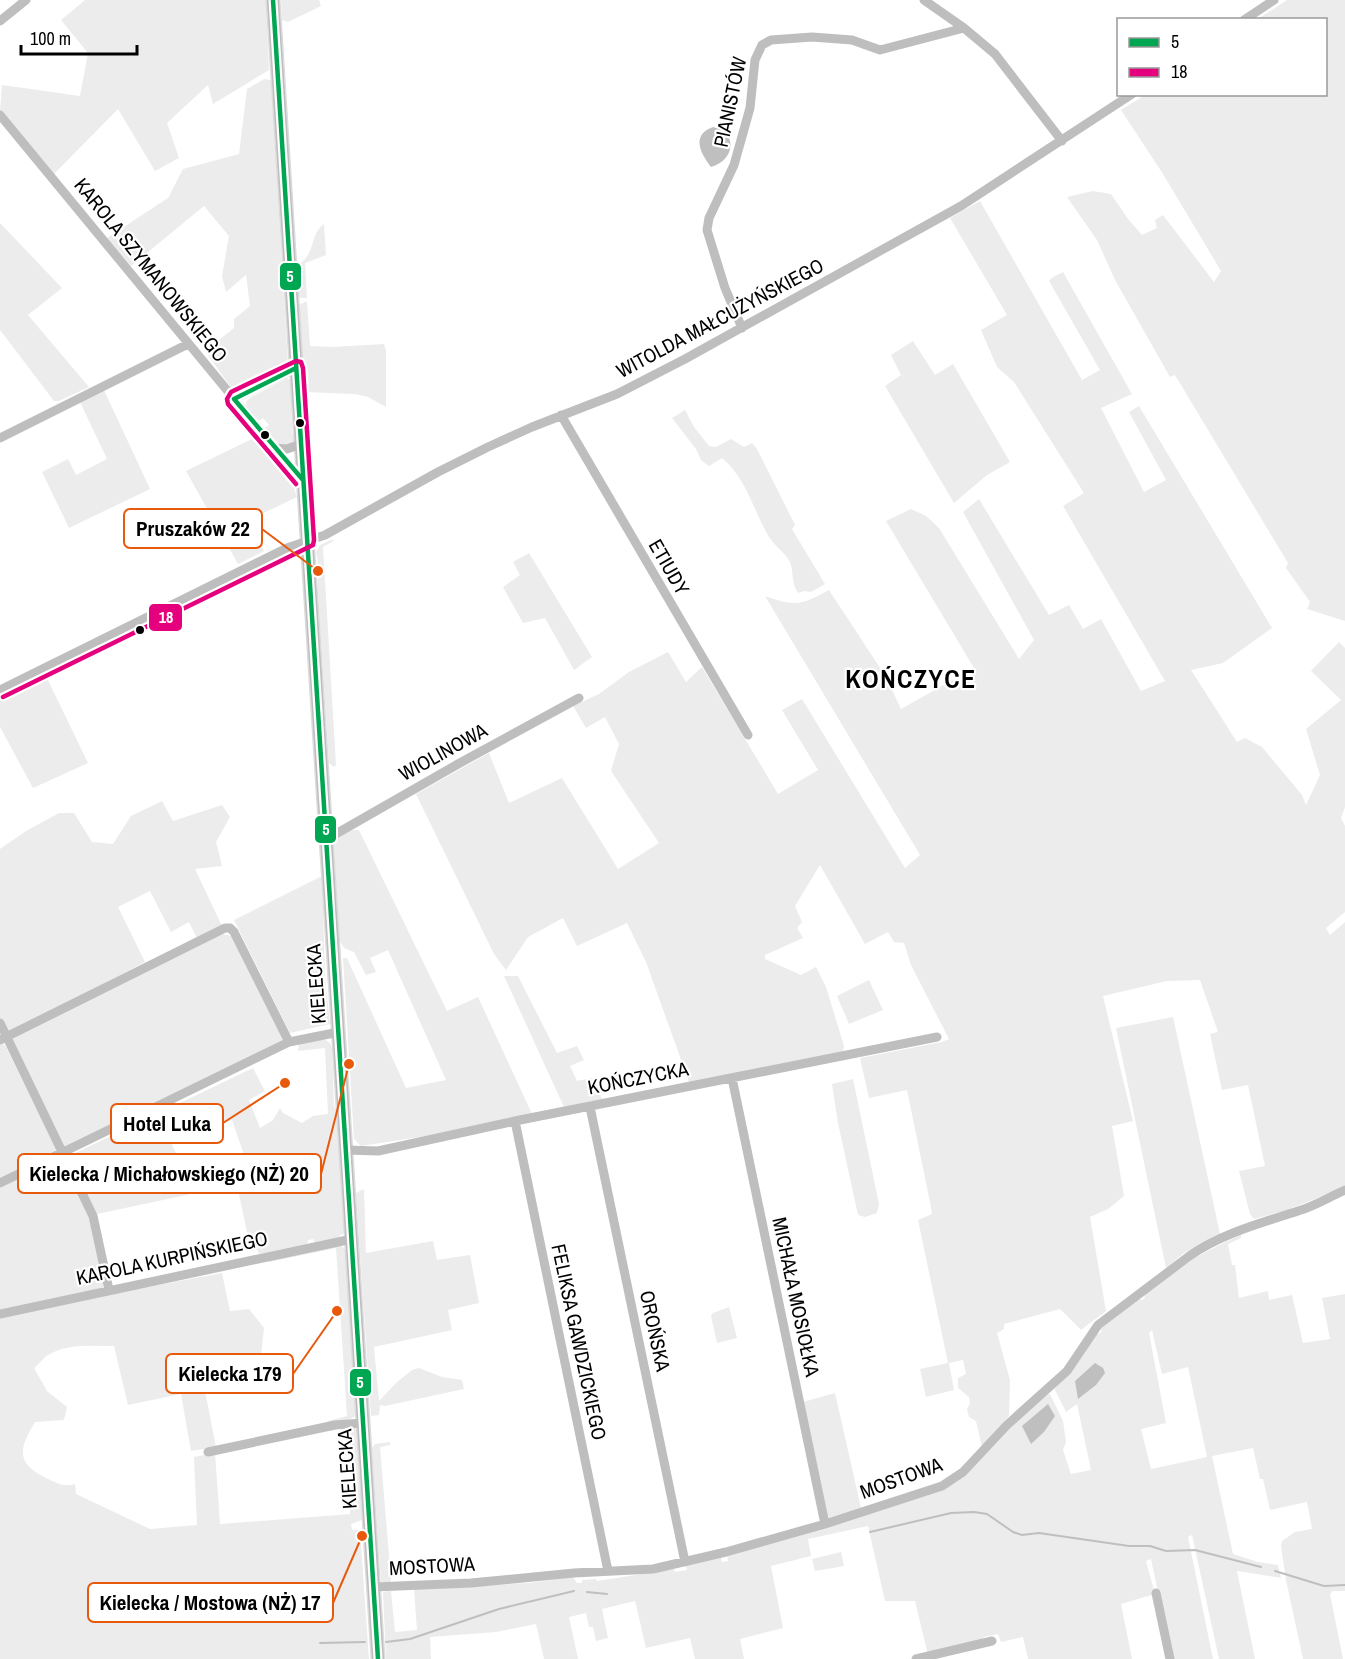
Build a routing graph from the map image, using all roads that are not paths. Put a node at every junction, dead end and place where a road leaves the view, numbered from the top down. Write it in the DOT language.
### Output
graph roads {
  1 [pos="26,0"];
  2 [pos="273,0"];
  3 [pos="924,0"];
  4 [pos="1274,0"];
  5 [pos="1247,18"];
  6 [pos="0,21"];
  7 [pos="964,28"];
  8 [pos="1129,96"];
  9 [pos="0,115"];
  10 [pos="1062,141"];
  11 [pos="742,328"];
  12 [pos="188,344"];
  13 [pos="296,368"];
  14 [pos="234,399"];
  15 [pos="561,415"];
  16 [pos="0,438"];
  17 [pos="301,444"];
  18 [pos="274,448"];
  19 [pos="303,480"];
  20 [pos="307,540"];
  21 [pos="0,690"];
  22 [pos="579,698"];
  23 [pos="748,735"];
  24 [pos="327,840"];
  25 [pos="0,1023"];
  26 [pos="339,1032"];
  27 [pos="937,1037"];
  28 [pos="3,1038"];
  29 [pos="289,1042"];
  30 [pos="732,1078"];
  31 [pos="590,1107"];
  32 [pos="515,1121"];
  33 [pos="346,1150"];
  34 [pos="63,1154"];
  35 [pos="0,1183"];
  36 [pos="1345,1190"];
  37 [pos="352,1239"];
  38 [pos="109,1290"];
  39 [pos="0,1314"];
  40 [pos="363,1423"];
  41 [pos="208,1452"];
  42 [pos="825,1524"];
  43 [pos="685,1562"];
  44 [pos="608,1571"];
  45 [pos="374,1587"];
  46 [pos="1156,1593"];
  47 [pos="992,1641"];
  48 [pos="378,1659"];
  49 [pos="916,1659"];
  50 [pos="1170,1659"];
  1 -- 6 [label="street"];
  2 -- 13 [label="main road, KIELECKA"];
  3 -- 7 [label="street"];
  4 -- 5 [label="street"];
  7 -- 10 [label="street"];
  7 -- 11 [label="street, PIANISTÓW"];
  8 -- 10 [label="street, WITOLDA MAŁCUŻYŃSKIEGO"];
  9 -- 12 [label="street, KAROLA SZYMANOWSKIEGO"];
  10 -- 11 [label="street, WITOLDA MAŁCUŻYŃSKIEGO"];
  11 -- 15 [label="street, WITOLDA MAŁCUŻYŃSKIEGO"];
  12 -- 14 [label="street, KAROLA SZYMANOWSKIEGO"];
  12 -- 16 [label="street"];
  13 -- 14 [label="street"];
  13 -- 17 [label="main road, KIELECKA"];
  14 -- 18 [label="street, KAROLA SZYMANOWSKIEGO"];
  15 -- 20 [label="street, WITOLDA MAŁCUŻYŃSKIEGO"];
  15 -- 23 [label="street, ETIUDY"];
  17 -- 18 [label="street"];
  17 -- 19 [label="main road, KIELECKA"];
  18 -- 19 [label="street, KAROLA SZYMANOWSKIEGO"];
  19 -- 20 [label="main road, KIELECKA"];
  20 -- 21 [label="street, WITOLDA MAŁCUŻYŃSKIEGO"];
  20 -- 24 [label="main road, KIELECKA"];
  22 -- 24 [label="street, WIOLINOWA"];
  24 -- 26 [label="main road, KIELECKA"];
  25 -- 28 [label="street"];
  26 -- 29 [label="street"];
  26 -- 33 [label="main road, KIELECKA"];
  27 -- 30 [label="street, KOŃCZYCKA"];
  28 -- 29 [label="street"];
  28 -- 34 [label="street"];
  29 -- 34 [label="street"];
  30 -- 31 [label="street, KOŃCZYCKA"];
  30 -- 42 [label="street, MICHAŁA MOSIOŁKA"];
  31 -- 32 [label="street, KOŃCZYCKA"];
  31 -- 43 [label="street, OROŃSKA"];
  32 -- 33 [label="street, KOŃCZYCKA"];
  32 -- 44 [label="street, FELIKSA GAWDZICKIEGO"];
  33 -- 37 [label="main road, KIELECKA"];
  34 -- 35 [label="street"];
  34 -- 38 [label="street"];
  36 -- 42 [label="street, MOSTOWA"];
  37 -- 38 [label="street, KAROLA KURPIŃSKIEGO"];
  37 -- 40 [label="main road, KIELECKA"];
  38 -- 39 [label="street, KAROLA KURPIŃSKIEGO"];
  40 -- 41 [label="street"];
  40 -- 45 [label="main road, KIELECKA"];
  42 -- 43 [label="street, MOSTOWA"];
  43 -- 44 [label="street, MOSTOWA"];
  44 -- 45 [label="street, MOSTOWA"];
  45 -- 48 [label="main road, KIELECKA"];
  46 -- 50 [label="street"];
  47 -- 49 [label="street"];
}
